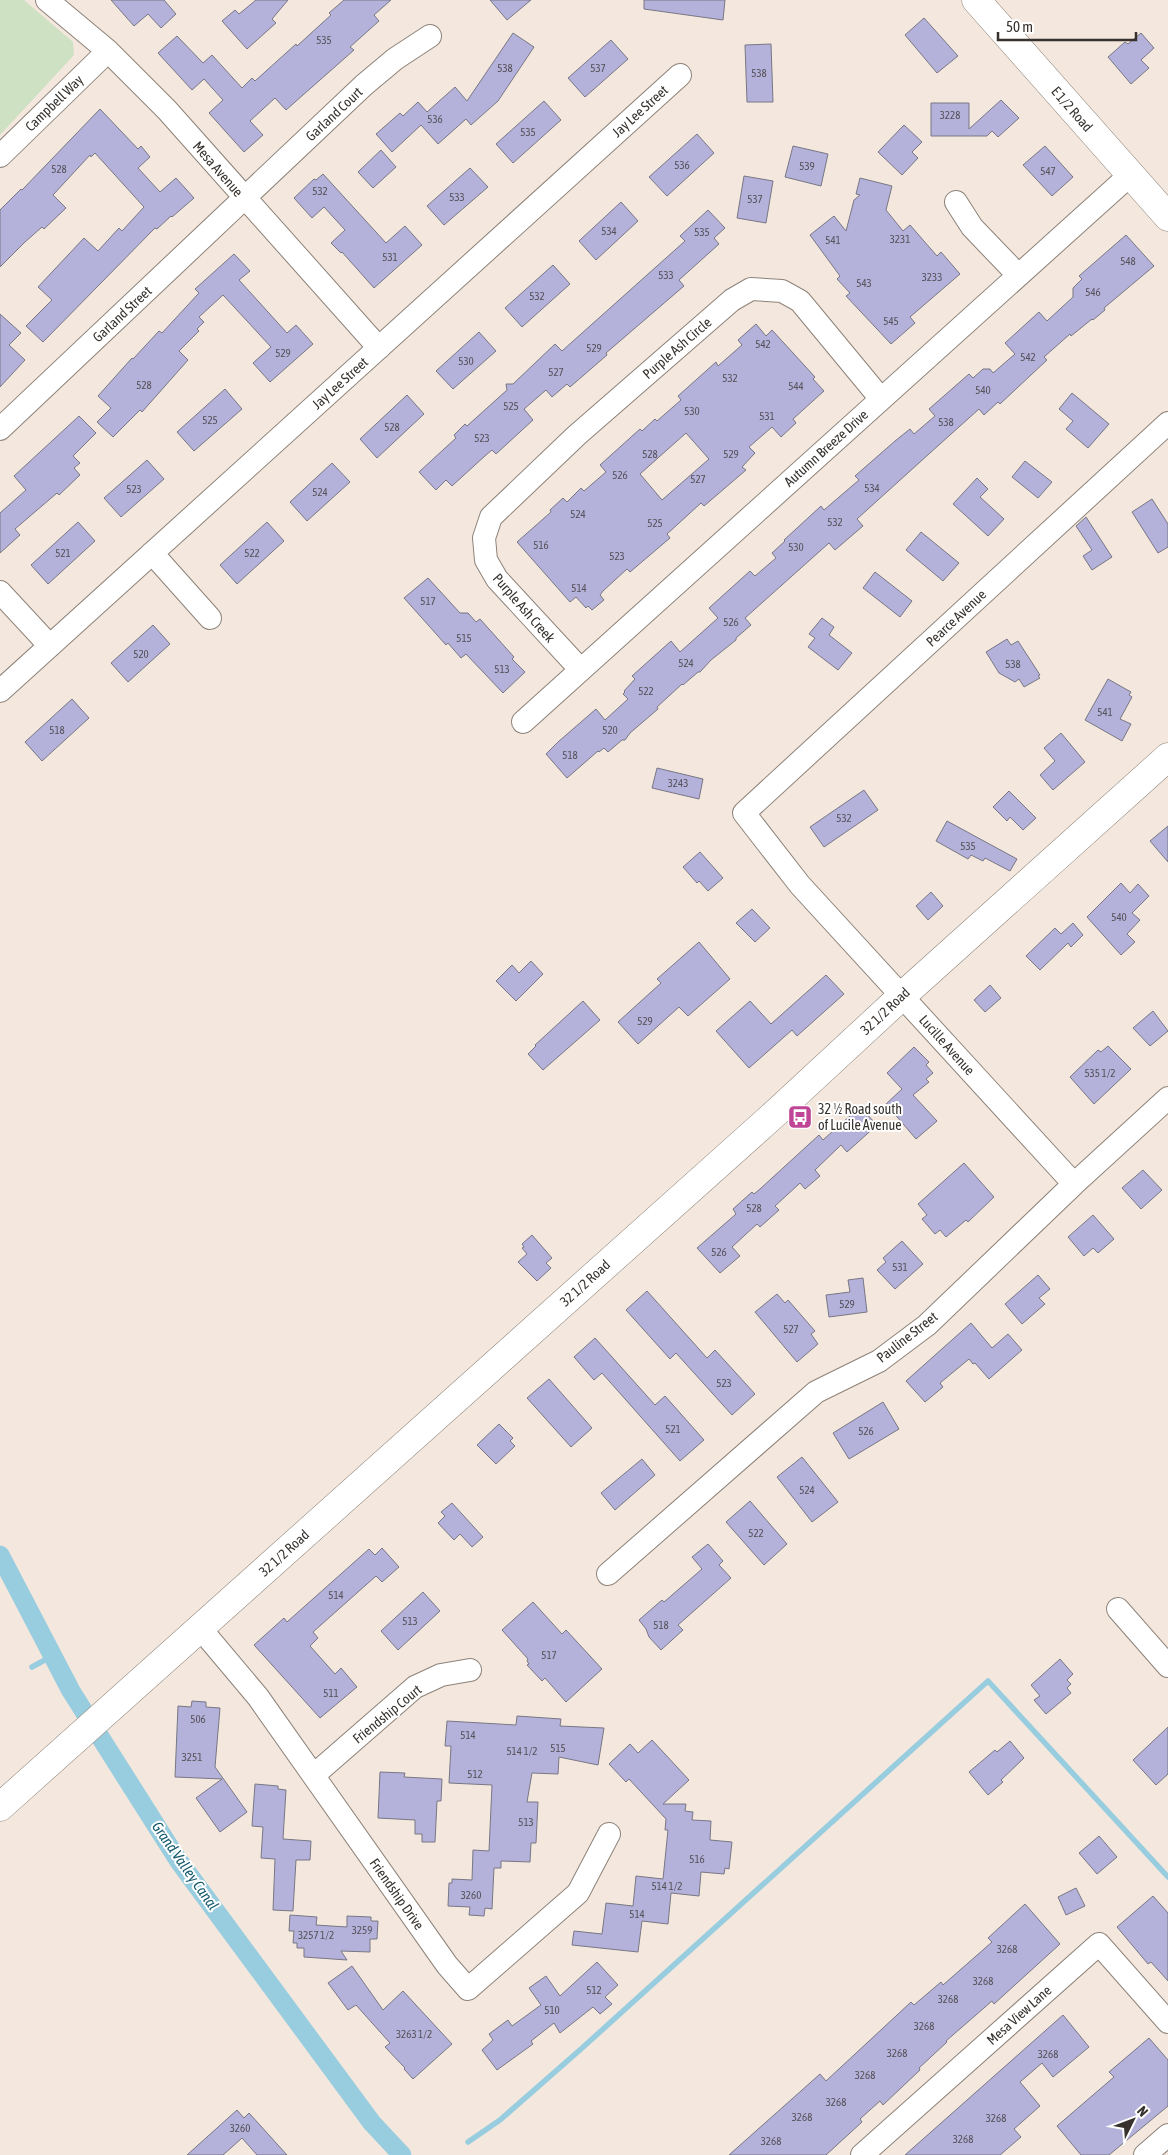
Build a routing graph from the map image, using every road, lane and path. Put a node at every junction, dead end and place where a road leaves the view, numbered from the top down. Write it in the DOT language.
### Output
graph roads {
  1 [pos="48,0"];
  2 [pos="976,0"];
  3 [pos="430,36"];
  4 [pos="108,51"];
  5 [pos="680,75"];
  6 [pos="0,156"];
  7 [pos="1130,175"];
  8 [pos="244,198"];
  9 [pos="956,202"];
  10 [pos="1168,217"];
  11 [pos="1018,275"];
  12 [pos="378,348"];
  13 [pos="881,399"];
  14 [pos="1168,423"];
  15 [pos="0,429"];
  16 [pos="484,538"];
  17 [pos="152,553"];
  18 [pos="0,592"];
  19 [pos="210,618"];
  20 [pos="50,646"];
  21 [pos="581,670"];
  22 [pos="0,691"];
  23 [pos="523,722"];
  24 [pos="1168,757"];
  25 [pos="744,813"];
  26 [pos="902,996"];
  27 [pos="1168,1098"];
  28 [pos="1074,1184"];
  29 [pos="608,1574"];
  30 [pos="1118,1608"];
  31 [pos="200,1628"];
  32 [pos="1168,1666"];
  33 [pos="470,1670"];
  34 [pos="314,1775"];
  35 [pos="0,1807"];
  36 [pos="609,1834"];
  37 [pos="1168,2022"];
  38 [pos="1168,2135"];
  39 [pos="862,2155"];
  40 [pos="1145,2155"];
  1 -- 4 [label="street, Mesa Avenue"];
  2 -- 7 [label="street, E 1/2 Road"];
  3 -- 8 [label="street, Garland Court"];
  4 -- 6 [label="street, Campbell Way"];
  4 -- 8 [label="street, Mesa Avenue"];
  5 -- 12 [label="street, Jay Lee Street"];
  7 -- 10 [label="street, E 1/2 Road"];
  7 -- 11 [label="street, Autumn Breeze Drive"];
  8 -- 12 [label="street, Mesa Avenue"];
  8 -- 15 [label="street, Garland Street"];
  9 -- 11 [label="street"];
  11 -- 13 [label="street, Autumn Breeze Drive"];
  12 -- 17 [label="street, Jay Lee Street"];
  13 -- 16 [label="street, Purple Ash Circle"];
  13 -- 21 [label="street, Autumn Breeze Drive"];
  14 -- 25 [label="street, Pearce Avenue"];
  16 -- 21 [label="street, Purple Ash Creek"];
  17 -- 19 [label="street"];
  17 -- 20 [label="street, Jay Lee Street"];
  18 -- 20 [label="street"];
  20 -- 22 [label="street, Jay Lee Street"];
  21 -- 23 [label="street, Autumn Breeze Drive"];
  24 -- 26 [label="street, 32 1/2 Road"];
  25 -- 26 [label="street, Lucille Avenue"];
  26 -- 28 [label="street, Lucille Avenue"];
  26 -- 31 [label="street, 32 1/2 Road"];
  27 -- 28 [label="street, Pauline Street"];
  28 -- 29 [label="street, Pauline Street"];
  30 -- 32 [label="street"];
  31 -- 34 [label="street, Friendship Drive"];
  31 -- 35 [label="street, 32 1/2 Road"];
  33 -- 34 [label="street, Friendship Court"];
  34 -- 36 [label="street, Friendship Drive"];
  37 -- 39 [label="street, Mesa View Lane"];
  38 -- 40 [label="street"];
}
